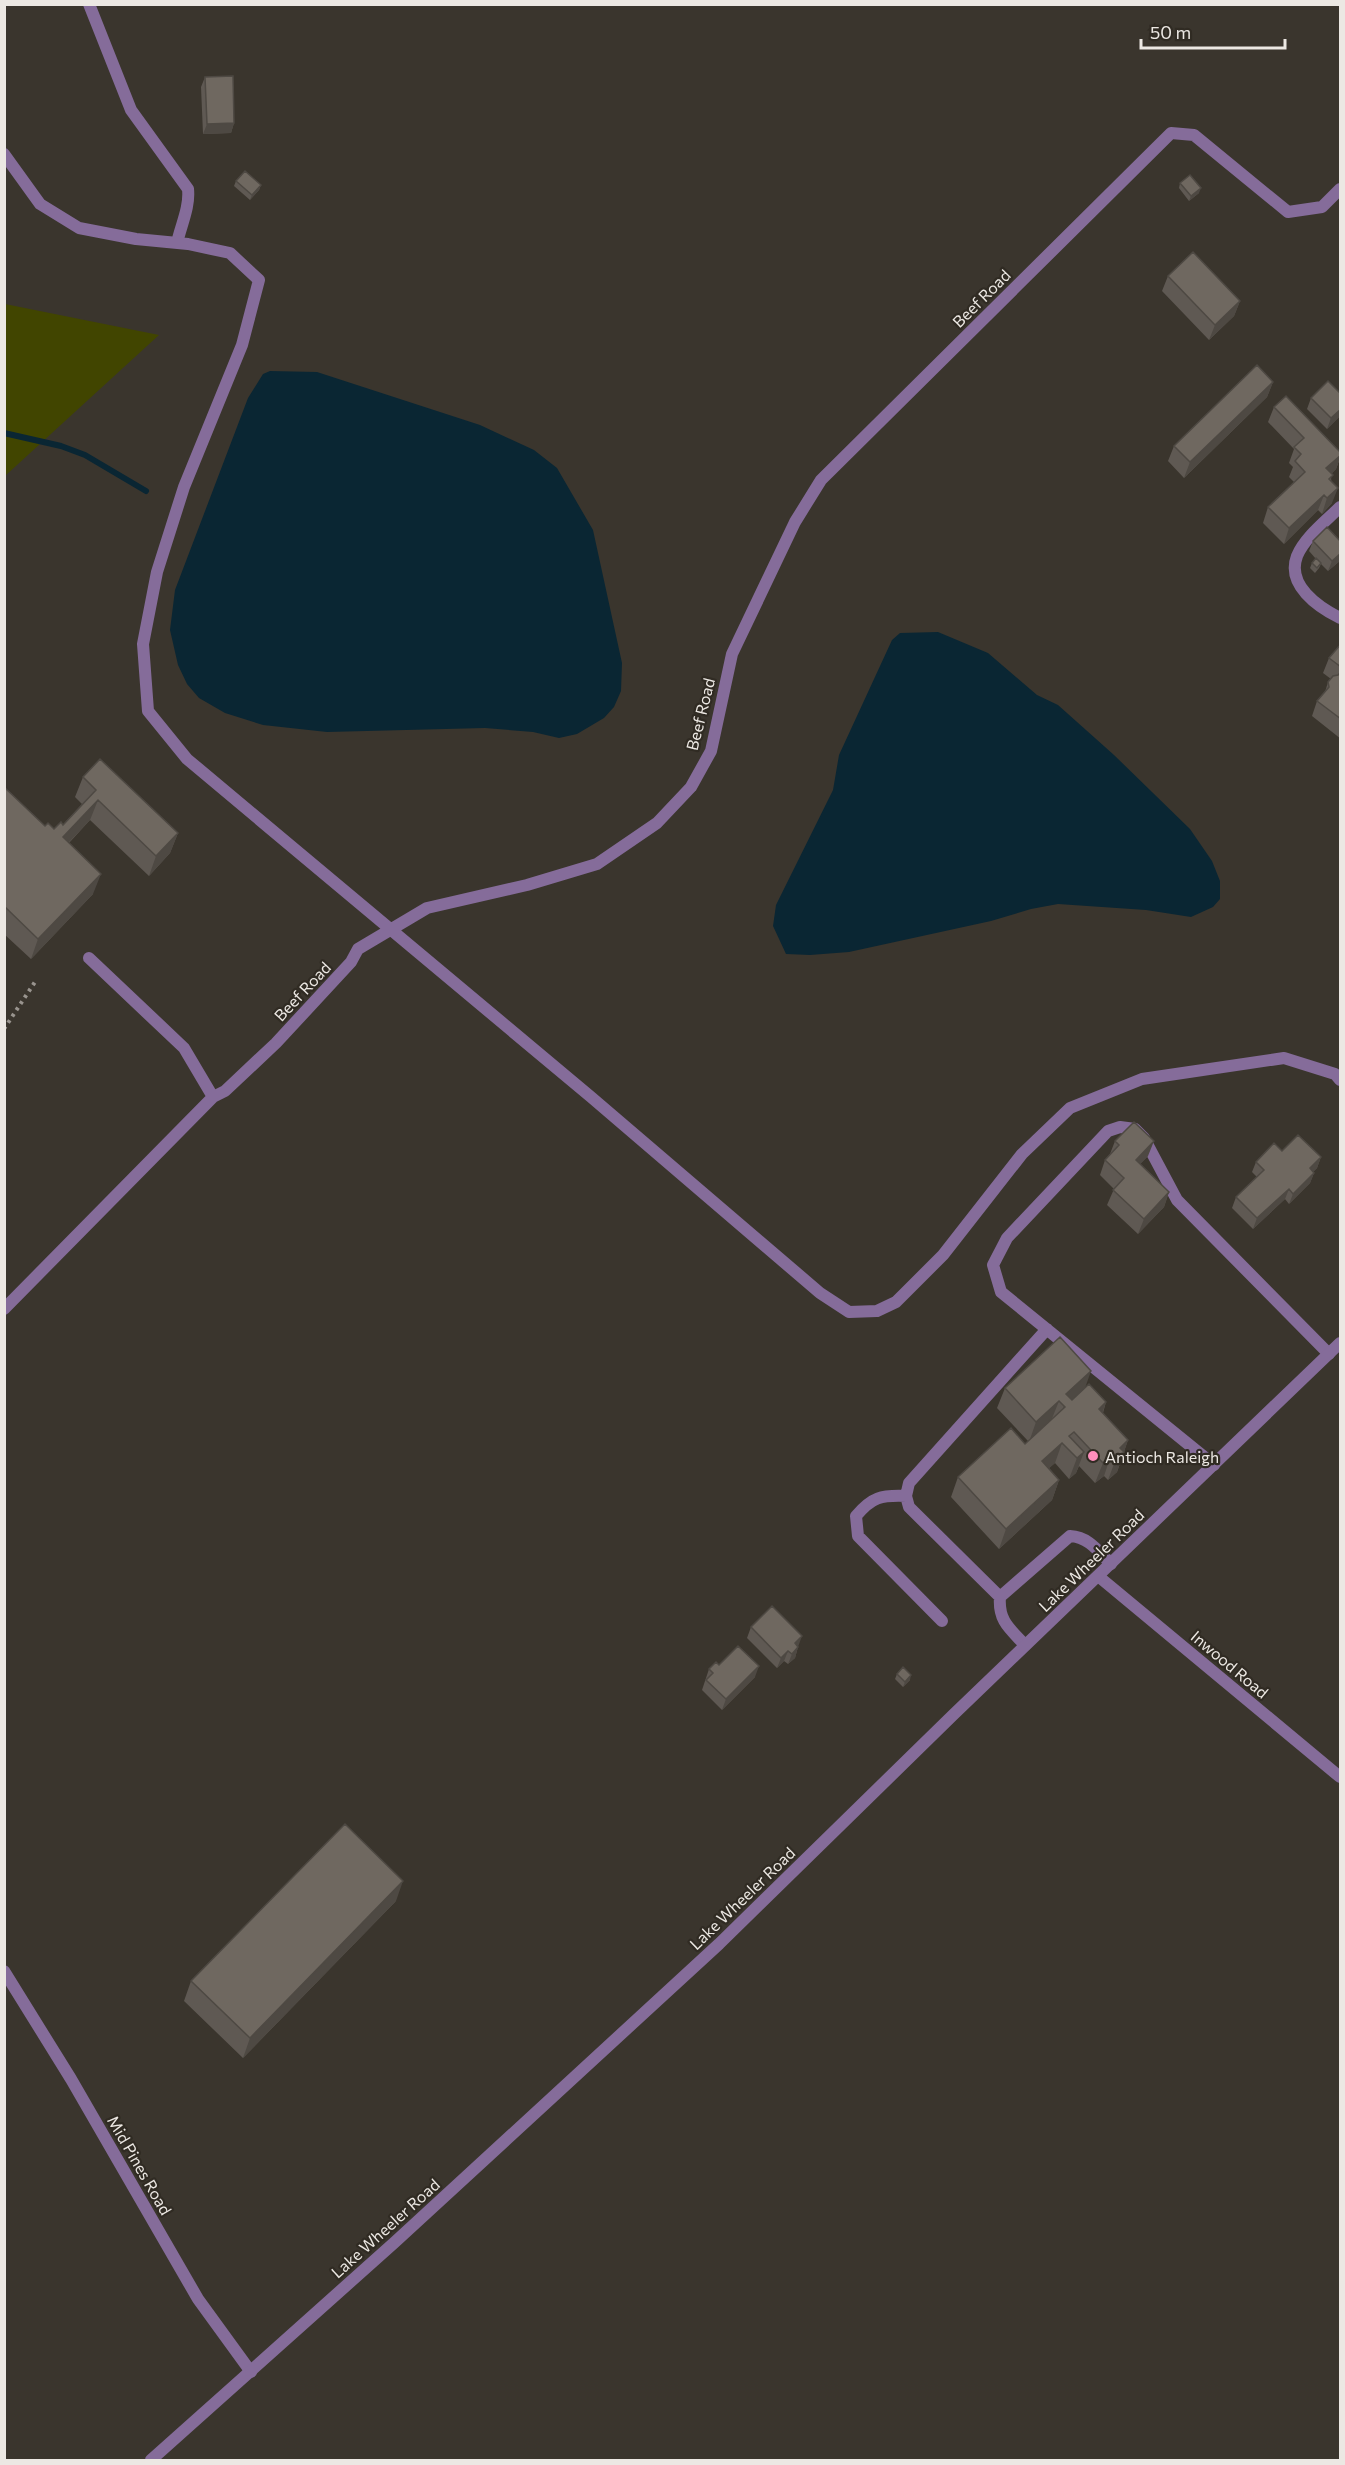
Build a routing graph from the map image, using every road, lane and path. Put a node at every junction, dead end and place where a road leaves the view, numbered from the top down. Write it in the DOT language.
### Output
graph roads {
  1 [pos="89,4"];
  2 [pos="4,154"];
  3 [pos="1341,189"];
  4 [pos="177,243"];
  5 [pos="1341,507"];
  6 [pos="1341,618"];
  7 [pos="389,929"];
  8 [pos="89,958"];
  9 [pos="35,982"];
  10 [pos="4,1029"];
  11 [pos="1341,1080"];
  12 [pos="213,1097"];
  13 [pos="4,1310"];
  14 [pos="1047,1329"];
  15 [pos="1341,1343"];
  16 [pos="1329,1354"];
  17 [pos="1214,1465"];
  18 [pos="906,1496"];
  19 [pos="1110,1564"];
  20 [pos="1098,1576"];
  21 [pos="1000,1597"];
  22 [pos="942,1621"];
  23 [pos="1025,1645"];
  24 [pos="1341,1777"];
  25 [pos="4,1971"];
  26 [pos="251,2372"];
  27 [pos="150,2460"];
  1 -- 4 [label="street"];
  2 -- 4 [label="street"];
  3 -- 7 [label="street, Beef Road"];
  4 -- 7 [label="street"];
  5 -- 6 [label="street"];
  7 -- 11 [label="street"];
  7 -- 12 [label="street, Beef Road"];
  8 -- 12 [label="street"];
  9 -- 10 [label="path"];
  12 -- 13 [label="street, Beef Road"];
  14 -- 16 [label="street"];
  14 -- 17 [label="street"];
  14 -- 18 [label="street"];
  15 -- 16 [label="street, Lake Wheeler Road"];
  16 -- 17 [label="street, Lake Wheeler Road"];
  17 -- 19 [label="street, Lake Wheeler Road"];
  18 -- 21 [label="street"];
  18 -- 22 [label="street"];
  19 -- 20 [label="street, Lake Wheeler Road"];
  19 -- 21 [label="street"];
  20 -- 23 [label="street, Lake Wheeler Road"];
  20 -- 24 [label="street, Inwood Road"];
  21 -- 23 [label="street"];
  23 -- 26 [label="street, Lake Wheeler Road"];
  25 -- 26 [label="street, Mid Pines Road"];
  26 -- 27 [label="street, Lake Wheeler Road"];
}
